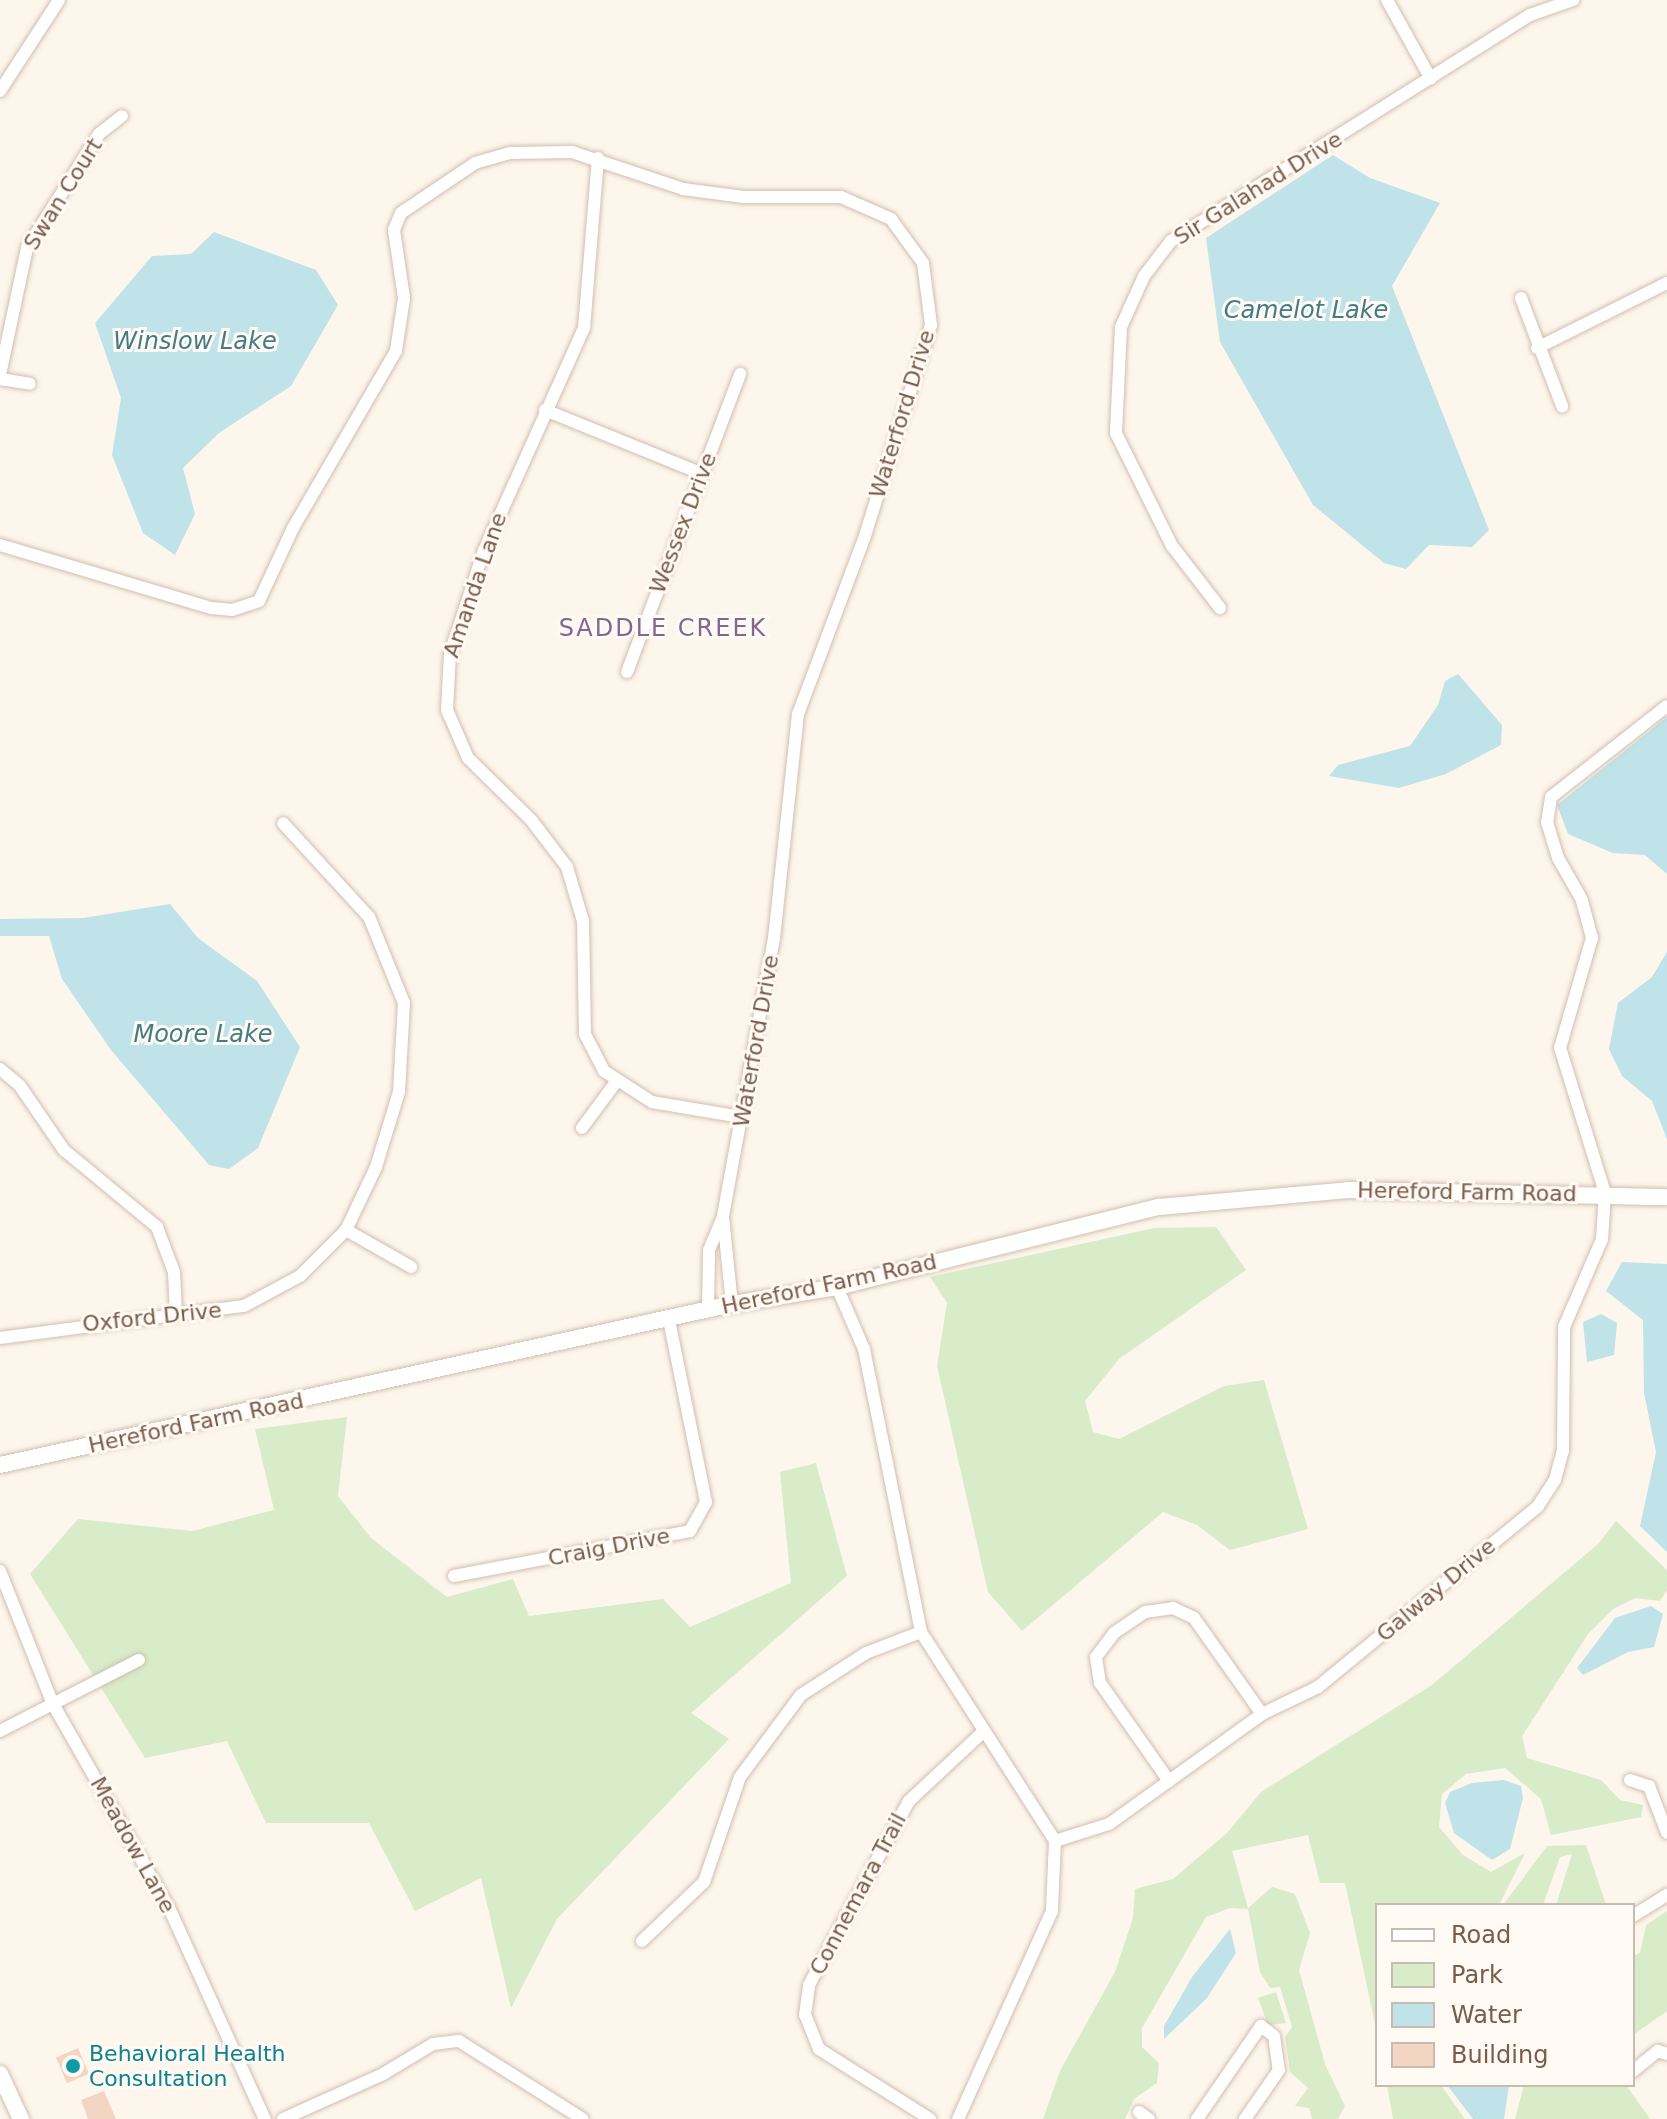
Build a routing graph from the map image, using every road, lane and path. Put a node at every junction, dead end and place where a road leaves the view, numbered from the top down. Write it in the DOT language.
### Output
graph roads {
  1 [pos="59,0"];
  2 [pos="1387,0"];
  3 [pos="1573,0"];
  4 [pos="1431,79"];
  5 [pos="0,91"];
  6 [pos="122,116"];
  7 [pos="598,158"];
  8 [pos="1667,283"];
  9 [pos="1521,298"];
  10 [pos="1537,348"];
  11 [pos="740,374"];
  12 [pos="0,377"];
  13 [pos="30,384"];
  14 [pos="1562,406"];
  15 [pos="545,410"];
  16 [pos="700,473"];
  17 [pos="0,545"];
  18 [pos="1220,608"];
  19 [pos="627,672"];
  20 [pos="1667,706"];
  21 [pos="283,823"];
  22 [pos="0,1069"];
  23 [pos="616,1082"];
  24 [pos="741,1117"];
  25 [pos="582,1128"];
  26 [pos="1605,1193"];
  27 [pos="1667,1197"];
  28 [pos="723,1217"];
  29 [pos="346,1230"];
  30 [pos="709,1250"];
  31 [pos="725,1252"];
  32 [pos="411,1267"];
  33 [pos="837,1287"];
  34 [pos="732,1304"];
  35 [pos="708,1310"];
  36 [pos="176,1315"];
  37 [pos="669,1320"];
  38 [pos="0,1338"];
  39 [pos="0,1465"];
  40 [pos="0,1571"];
  41 [pos="454,1576"];
  42 [pos="921,1632"];
  43 [pos="139,1660"];
  44 [pos="53,1704"];
  45 [pos="1262,1714"];
  46 [pos="0,1731"];
  47 [pos="982,1733"];
  48 [pos="1630,1780"];
  49 [pos="1169,1781"];
  50 [pos="1667,1833"];
  51 [pos="1055,1841"];
  52 [pos="1667,1895"];
  53 [pos="1635,1915"];
  54 [pos="642,1941"];
  55 [pos="1667,2054"];
  56 [pos="1635,2069"];
  57 [pos="0,2074"];
  58 [pos="21,2119"];
  59 [pos="265,2119"];
  60 [pos="283,2119"];
  61 [pos="583,2119"];
  62 [pos="930,2119"];
  63 [pos="958,2119"];
  64 [pos="1197,2119"];
  65 [pos="1245,2119"];
  1 -- 5 [label="street"];
  2 -- 4 [label="street"];
  3 -- 4 [label="street, Sir Galahad Drive"];
  4 -- 18 [label="street, Sir Galahad Drive"];
  6 -- 12 [label="street, Swan Court"];
  7 -- 15 [label="street, Amanda Lane"];
  7 -- 17 [label="street, Waterford Drive"];
  7 -- 24 [label="street, Waterford Drive"];
  8 -- 10 [label="street"];
  9 -- 10 [label="street"];
  10 -- 14 [label="street"];
  11 -- 16 [label="street, Wessex Drive"];
  12 -- 13 [label="street"];
  15 -- 16 [label="street"];
  15 -- 23 [label="street, Amanda Lane"];
  16 -- 19 [label="street, Wessex Drive"];
  20 -- 26 [label="street"];
  21 -- 29 [label="street, Oxford Drive"];
  22 -- 36 [label="street"];
  23 -- 24 [label="street, Amanda Lane"];
  23 -- 25 [label="street"];
  24 -- 28 [label="street, Waterford Drive"];
  26 -- 27 [label="street, Hereford Farm Road"];
  26 -- 33 [label="street, Hereford Farm Road"];
  26 -- 45 [label="street, Galway Drive"];
  28 -- 30 [label="street, Waterford Drive"];
  28 -- 31 [label="street, Waterford Drive"];
  29 -- 32 [label="street"];
  29 -- 36 [label="street, Oxford Drive"];
  30 -- 31 [label="street"];
  30 -- 35 [label="street, Waterford Drive"];
  31 -- 34 [label="street, Waterford Drive"];
  33 -- 34 [label="street, Hereford Farm Road"];
  33 -- 42 [label="street"];
  34 -- 35 [label="street, Hereford Farm Road"];
  35 -- 37 [label="street, Hereford Farm Road"];
  36 -- 38 [label="street, Oxford Drive"];
  37 -- 39 [label="street, Hereford Farm Road"];
  37 -- 41 [label="street, Craig Drive"];
  40 -- 44 [label="street, Meadow Lane"];
  42 -- 47 [label="street"];
  42 -- 54 [label="street"];
  43 -- 44 [label="street"];
  44 -- 46 [label="street"];
  44 -- 59 [label="street, Meadow Lane"];
  45 -- 49 [label="street, Galway Drive"];
  45 -- 49 [label="street"];
  47 -- 51 [label="street"];
  47 -- 62 [label="street, Connemara Trail"];
  48 -- 50 [label="street"];
  49 -- 51 [label="street, Galway Drive"];
  51 -- 63 [label="street"];
  52 -- 53 [label="street"];
  55 -- 56 [label="street"];
  57 -- 58 [label="street"];
  60 -- 61 [label="street"];
  64 -- 65 [label="street"];
}
